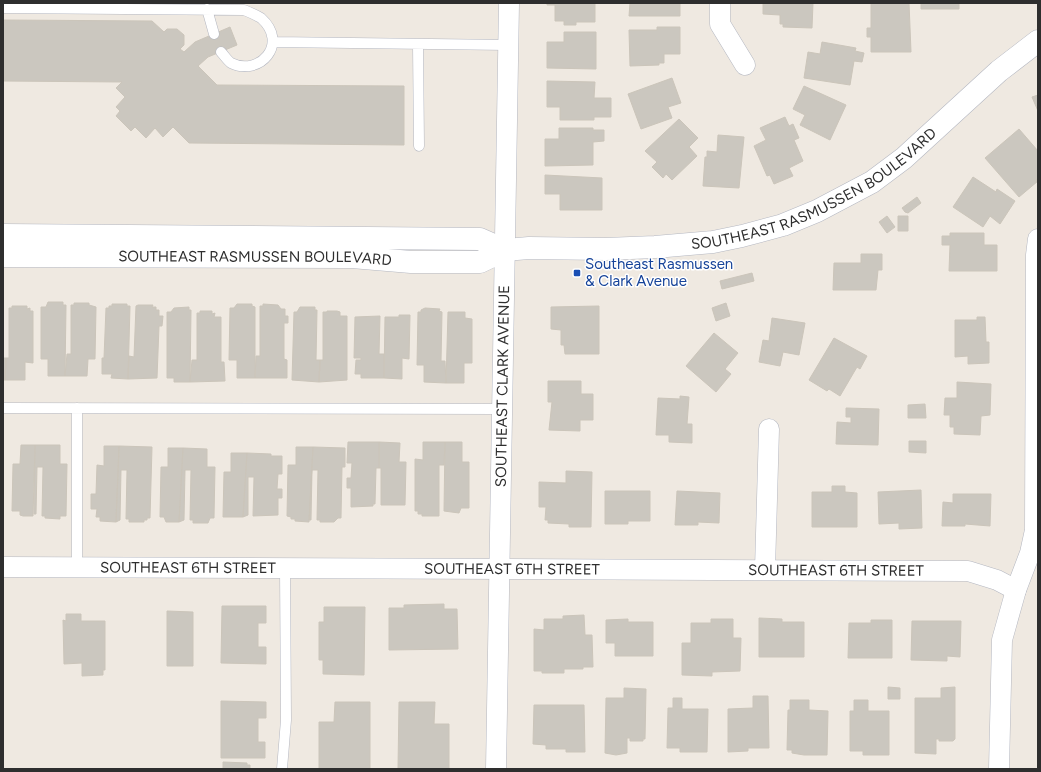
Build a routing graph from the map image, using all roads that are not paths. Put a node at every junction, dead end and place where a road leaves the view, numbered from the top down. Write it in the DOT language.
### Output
graph roads {
  1 [pos="509,3"];
  2 [pos="720,3"];
  3 [pos="3,8"];
  4 [pos="206,9"];
  5 [pos="214,34"];
  6 [pos="1038,41"];
  7 [pos="274,42"];
  8 [pos="418,44"];
  9 [pos="508,45"];
  10 [pos="221,52"];
  11 [pos="745,65"];
  12 [pos="419,146"];
  13 [pos="3,235"];
  14 [pos="1038,239"];
  15 [pos="505,250"];
  16 [pos="3,256"];
  17 [pos="3,408"];
  18 [pos="77,408"];
  19 [pos="502,409"];
  20 [pos="769,428"];
  21 [pos="1037,459"];
  22 [pos="3,567"];
  23 [pos="77,567"];
  24 [pos="285,568"];
  25 [pos="765,569"];
  26 [pos="498,570"];
  27 [pos="1016,590"];
  28 [pos="282,769"];
  29 [pos="496,769"];
  30 [pos="999,769"];
  1 -- 9 [label="street, SOUTHEAST CLARK AVENUE"];
  2 -- 11 [label="street"];
  3 -- 4 [label="lane"];
  4 -- 5 [label="lane"];
  4 -- 7 [label="lane"];
  6 -- 15 [label="street, SOUTHEAST RASMUSSEN BOULEVARD"];
  7 -- 8 [label="lane"];
  7 -- 10 [label="lane"];
  8 -- 9 [label="lane"];
  8 -- 12 [label="lane"];
  9 -- 15 [label="street, SOUTHEAST CLARK AVENUE"];
  13 -- 15 [label="street, SOUTHEAST RASMUSSEN BOULEVARD"];
  14 -- 21 [label="street"];
  15 -- 16 [label="street, SOUTHEAST RASMUSSEN BOULEVARD"];
  15 -- 19 [label="street, SOUTHEAST CLARK AVENUE"];
  17 -- 18 [label="lane"];
  18 -- 19 [label="lane"];
  18 -- 23 [label="lane"];
  19 -- 26 [label="street, SOUTHEAST CLARK AVENUE"];
  20 -- 25 [label="street"];
  21 -- 27 [label="street"];
  22 -- 23 [label="street, SOUTHEAST 6TH STREET"];
  23 -- 24 [label="street, SOUTHEAST 6TH STREET"];
  24 -- 26 [label="street, SOUTHEAST 6TH STREET"];
  24 -- 28 [label="lane"];
  25 -- 26 [label="street, SOUTHEAST 6TH STREET"];
  25 -- 27 [label="street, SOUTHEAST 6TH STREET"];
  26 -- 29 [label="street, SOUTHEAST CLARK AVENUE"];
  27 -- 30 [label="street"];
}
